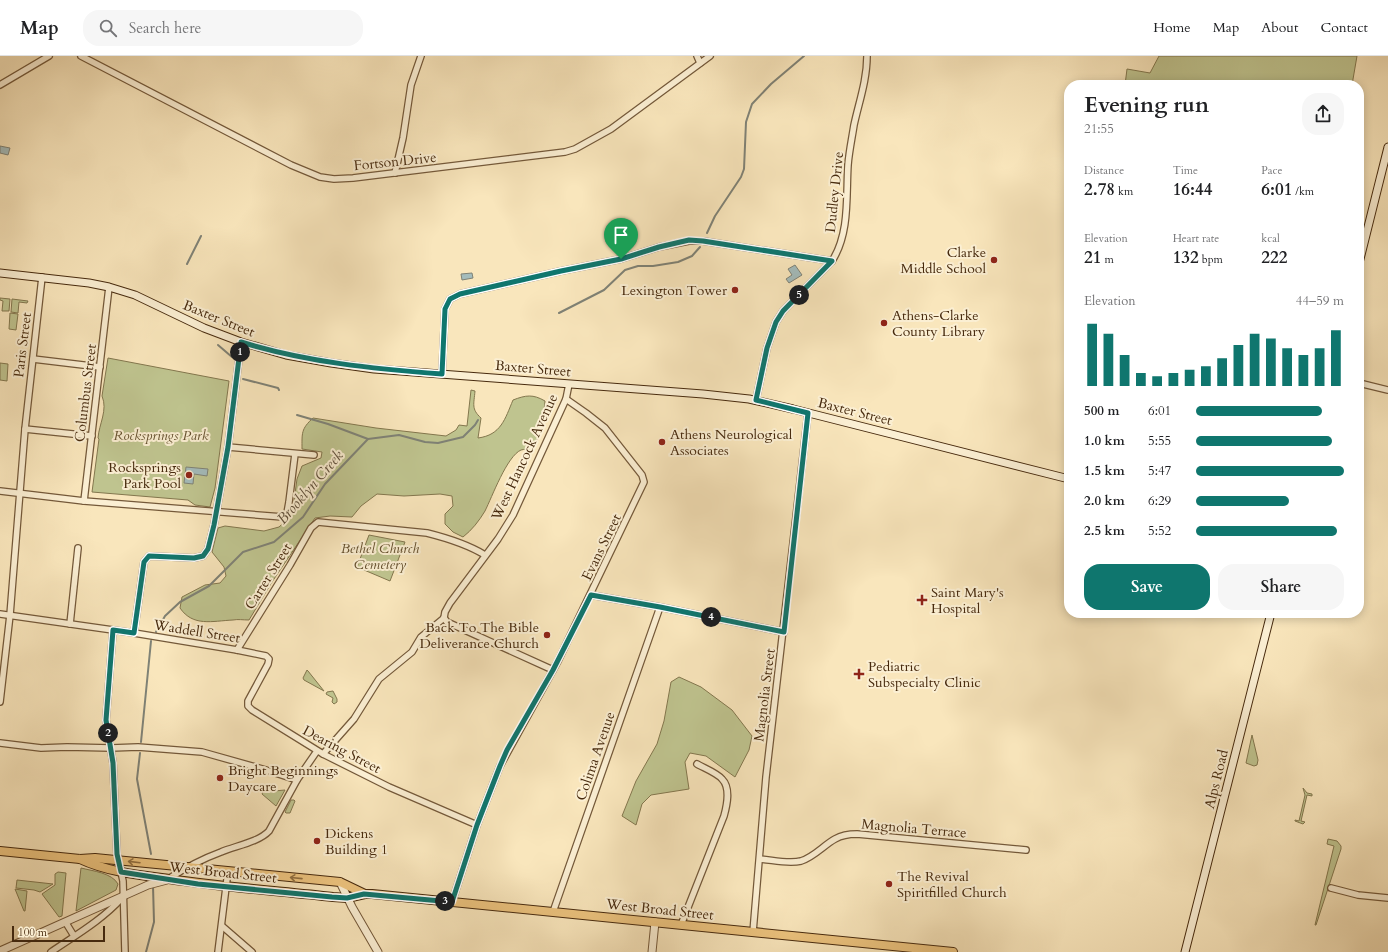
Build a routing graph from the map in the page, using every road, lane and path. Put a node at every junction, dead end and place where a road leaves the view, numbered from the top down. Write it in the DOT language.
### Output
graph roads {
  1 [pos="49,56"];
  2 [pos="81,56"];
  3 [pos="421,56"];
  4 [pos="697,56"];
  5 [pos="710,56"];
  6 [pos="867,56"];
  7 [pos="700,63"];
  8 [pos="0,85"];
  9 [pos="1388,147"];
  10 [pos="395,173"];
  11 [pos="1364,241"];
  12 [pos="832,261"];
  13 [pos="0,273"];
  14 [pos="42,277"];
  15 [pos="109,287"];
  16 [pos="241,342"];
  17 [pos="33,359"];
  18 [pos="100,367"];
  19 [pos="442,374"];
  20 [pos="569,384"];
  21 [pos="1364,384"];
  22 [pos="1388,390"];
  23 [pos="566,399"];
  24 [pos="756,400"];
  25 [pos="808,413"];
  26 [pos="25,429"];
  27 [pos="92,436"];
  28 [pos="228,447"];
  29 [pos="295,454"];
  30 [pos="314,455"];
  31 [pos="1064,478"];
  32 [pos="0,492"];
  33 [pos="19,494"];
  34 [pos="84,501"];
  35 [pos="216,512"];
  36 [pos="78,548"];
  37 [pos="485,555"];
  38 [pos="591,595"];
  39 [pos="660,607"];
  40 [pos="0,614"];
  41 [pos="10,615"];
  42 [pos="444,618"];
  43 [pos="1270,618"];
  44 [pos="70,624"];
  45 [pos="113,630"];
  46 [pos="784,632"];
  47 [pos="134,633"];
  48 [pos="237,650"];
  49 [pos="269,659"];
  50 [pos="553,670"];
  51 [pos="0,702"];
  52 [pos="0,744"];
  53 [pos="111,748"];
  54 [pos="316,751"];
  55 [pos="323,754"];
  56 [pos="697,764"];
  57 [pos="297,780"];
  58 [pos="477,825"];
  59 [pos="1026,850"];
  60 [pos="0,851"];
  61 [pos="80,859"];
  62 [pos="760,859"];
  63 [pos="118,860"];
  64 [pos="187,867"];
  65 [pos="228,871"];
  66 [pos="121,872"];
  67 [pos="168,879"];
  68 [pos="340,882"];
  69 [pos="226,886"];
  70 [pos="1331,888"];
  71 [pos="364,894"];
  72 [pos="124,896"];
  73 [pos="347,898"];
  74 [pos="1388,898"];
  75 [pos="452,902"];
  76 [pos="554,912"];
  77 [pos="655,922"];
  78 [pos="66,923"];
  79 [pos="682,925"];
  80 [pos="222,926"];
  81 [pos="753,932"];
  82 [pos="74,936"];
  83 [pos="0,951"];
  84 [pos="51,952"];
  85 [pos="125,952"];
  86 [pos="218,952"];
  87 [pos="252,952"];
  88 [pos="378,952"];
  89 [pos="652,952"];
  90 [pos="954,952"];
  91 [pos="1185,952"];
  1 -- 8 [label="street"];
  2 -- 10 [label="street, Fortson Drive"];
  3 -- 10 [label="street"];
  4 -- 7 [label="street"];
  5 -- 7 [label="street, Fortson Drive"];
  6 -- 12 [label="street, Dudley Drive"];
  7 -- 10 [label="street, Fortson Drive"];
  9 -- 11 [label="main road"];
  12 -- 19 [label="street"];
  12 -- 24 [label="street, Dudley Drive"];
  13 -- 14 [label="main road, Baxter Street"];
  14 -- 15 [label="main road, Baxter Street"];
  14 -- 17 [label="street, Paris Street"];
  15 -- 16 [label="main road, Baxter Street"];
  15 -- 18 [label="street, Columbus Street"];
  16 -- 19 [label="main road, Baxter Street"];
  16 -- 28 [label="street"];
  17 -- 18 [label="street"];
  17 -- 26 [label="street, Paris Street"];
  18 -- 27 [label="street, Columbus Street"];
  19 -- 20 [label="main road, Baxter Street"];
  20 -- 23 [label="street, West Hancock Avenue"];
  20 -- 24 [label="main road, Baxter Street"];
  21 -- 22 [label="street"];
  23 -- 37 [label="street, West Hancock Avenue"];
  23 -- 38 [label="street, Evans Street"];
  24 -- 25 [label="main road, Baxter Street"];
  25 -- 31 [label="main road, Baxter Street"];
  25 -- 46 [label="street, Magnolia Street"];
  26 -- 27 [label="street"];
  26 -- 33 [label="street, Paris Street"];
  27 -- 34 [label="street, Columbus Street"];
  28 -- 29 [label="street"];
  28 -- 35 [label="street"];
  29 -- 30 [label="street"];
  29 -- 35 [label="street"];
  32 -- 33 [label="street"];
  33 -- 34 [label="street"];
  33 -- 41 [label="street, Paris Street"];
  34 -- 35 [label="street"];
  35 -- 47 [label="street"];
  36 -- 44 [label="street"];
  37 -- 42 [label="street, West Hancock Avenue"];
  37 -- 48 [label="street, Carter Street"];
  38 -- 39 [label="street"];
  38 -- 50 [label="street, Evans Street"];
  39 -- 46 [label="street"];
  39 -- 76 [label="street, Colima Avenue"];
  40 -- 41 [label="street, Waddell Street"];
  41 -- 44 [label="street, Waddell Street"];
  41 -- 51 [label="street, Paris Street"];
  42 -- 50 [label="street"];
  42 -- 55 [label="street"];
  43 -- 91 [label="main road, Alps Road"];
  44 -- 45 [label="street, Waddell Street"];
  45 -- 47 [label="street, Waddell Street"];
  45 -- 53 [label="street"];
  46 -- 62 [label="street, Magnolia Street"];
  47 -- 48 [label="street, Waddell Street"];
  48 -- 49 [label="street, Waddell Street"];
  49 -- 54 [label="street, Dearing Street"];
  50 -- 58 [label="street, Evans Street"];
  52 -- 53 [label="street"];
  53 -- 57 [label="street"];
  53 -- 63 [label="street"];
  54 -- 55 [label="street, Dearing Street"];
  54 -- 57 [label="street"];
  55 -- 58 [label="street, Dearing Street"];
  56 -- 79 [label="street"];
  57 -- 64 [label="street"];
  58 -- 75 [label="street, Evans Street"];
  59 -- 62 [label="street, Magnolia Terrace"];
  60 -- 61 [label="main road, West Broad Street"];
  61 -- 63 [label="main road, West Broad Street"];
  61 -- 66 [label="main road, West Broad Street"];
  62 -- 81 [label="street, Magnolia Street"];
  64 -- 63 [label="main road, West Broad Street, one-way"];
  63 -- 66 [label="street"];
  64 -- 65 [label="main road, West Broad Street"];
  64 -- 67 [label="street"];
  68 -- 65 [label="main road, West Broad Street, one-way"];
  65 -- 69 [label="street"];
  66 -- 67 [label="main road, West Broad Street"];
  66 -- 72 [label="street"];
  67 -- 69 [label="main road, West Broad Street"];
  67 -- 72 [label="main road"];
  68 -- 71 [label="main road, West Broad Street"];
  68 -- 73 [label="main road"];
  69 -- 73 [label="main road, West Broad Street"];
  69 -- 80 [label="street"];
  70 -- 74 [label="street"];
  71 -- 73 [label="main road, West Broad Street"];
  71 -- 75 [label="main road, West Broad Street"];
  72 -- 78 [label="main road"];
  72 -- 82 [label="street"];
  72 -- 85 [label="street"];
  73 -- 88 [label="main road"];
  75 -- 76 [label="main road, West Broad Street"];
  76 -- 77 [label="main road, West Broad Street"];
  77 -- 79 [label="main road, West Broad Street"];
  77 -- 89 [label="main road"];
  78 -- 82 [label="street"];
  78 -- 83 [label="main road"];
  79 -- 81 [label="main road, West Broad Street"];
  80 -- 86 [label="street"];
  80 -- 87 [label="street"];
  81 -- 90 [label="main road, West Broad Street"];
  82 -- 84 [label="street"];
}
